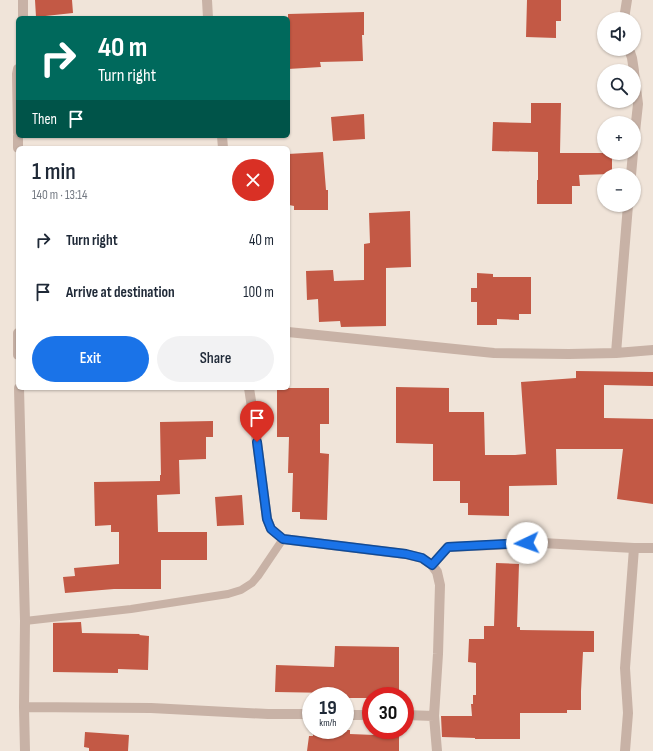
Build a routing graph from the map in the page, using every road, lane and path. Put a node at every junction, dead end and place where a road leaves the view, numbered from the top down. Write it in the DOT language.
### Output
graph roads {
  1 [pos="23,0"];
  2 [pos="207,0"];
  3 [pos="627,0"];
  4 [pos="625,12"];
  5 [pos="23,16"];
  6 [pos="208,16"];
  7 [pos="627,212"];
  8 [pos="290,332"];
  9 [pos="653,350"];
  10 [pos="616,353"];
  11 [pos="19,390"];
  12 [pos="249,390"];
  13 [pos="283,539"];
  14 [pos="634,548"];
  15 [pos="653,548"];
  16 [pos="432,565"];
  17 [pos="25,621"];
  18 [pos="24,707"];
  19 [pos="302,714"];
  20 [pos="414,715"];
  21 [pos="434,716"];
  22 [pos="25,751"];
  23 [pos="437,751"];
  24 [pos="625,751"];
  1 -- 5 [label="street"];
  2 -- 6 [label="street"];
  3 -- 4 [label="street"];
  7 -- 10 [label="street"];
  8 -- 10 [label="street"];
  9 -- 10 [label="street"];
  11 -- 17 [label="street"];
  12 -- 13 [label="street"];
  13 -- 16 [label="street"];
  13 -- 17 [label="lane"];
  14 -- 15 [label="street"];
  14 -- 16 [label="street"];
  14 -- 24 [label="street"];
  16 -- 21 [label="street"];
  17 -- 18 [label="street"];
  18 -- 19 [label="street"];
  18 -- 22 [label="street"];
  20 -- 21 [label="street"];
  21 -- 23 [label="street"];
}
